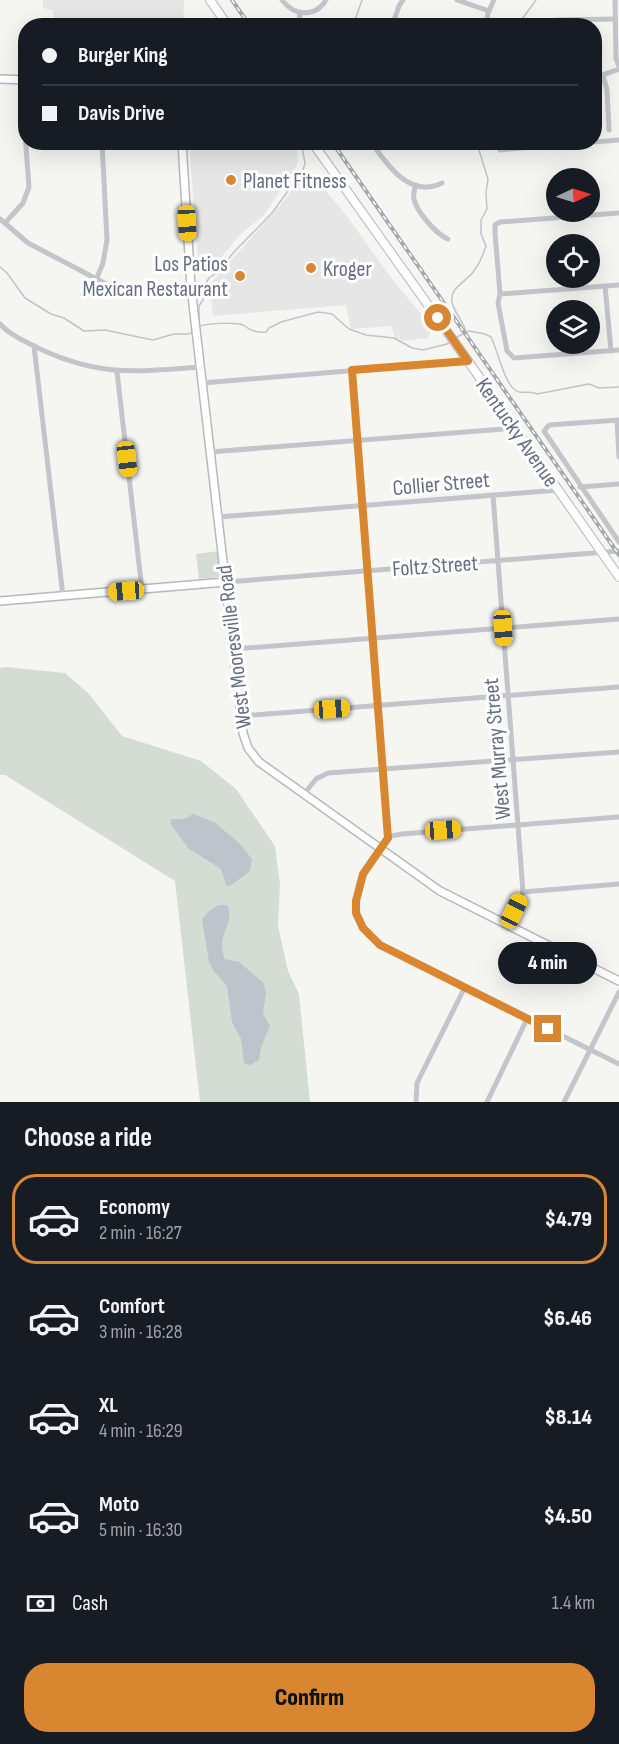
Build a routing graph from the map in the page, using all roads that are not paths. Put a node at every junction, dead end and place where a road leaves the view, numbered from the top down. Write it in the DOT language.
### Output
graph roads {
  1 [pos="210,0"];
  2 [pos="282,0"];
  3 [pos="326,0"];
  4 [pos="404,0"];
  5 [pos="457,0"];
  6 [pos="494,0"];
  7 [pos="615,0"];
  8 [pos="489,11"];
  9 [pos="300,13"];
  10 [pos="222,18"];
  11 [pos="300,18"];
  12 [pos="395,18"];
  13 [pos="488,18"];
  14 [pos="615,19"];
  15 [pos="602,20"];
  16 [pos="619,67"];
  17 [pos="603,75"];
  18 [pos="0,79"];
  19 [pos="18,80"];
  20 [pos="609,130"];
  21 [pos="619,140"];
  22 [pos="602,141"];
  23 [pos="27,150"];
  24 [pos="102,150"];
  25 [pos="182,150"];
  26 [pos="318,150"];
  27 [pos="377,150"];
  28 [pos="441,183"];
  29 [pos="416,185"];
  30 [pos="619,213"];
  31 [pos="2,221"];
  32 [pos="448,240"];
  33 [pos="96,280"];
  34 [pos="619,285"];
  35 [pos="605,286"];
  36 [pos="191,287"];
  37 [pos="500,294"];
  38 [pos="0,324"];
  39 [pos="34,346"];
  40 [pos="619,350"];
  41 [pos="611,351"];
  42 [pos="468,361"];
  43 [pos="200,367"];
  44 [pos="352,370"];
  45 [pos="117,372"];
  46 [pos="202,382"];
  47 [pos="618,420"];
  48 [pos="515,428"];
  49 [pos="357,441"];
  50 [pos="210,452"];
  51 [pos="619,457"];
  52 [pos="619,484"];
  53 [pos="580,487"];
  54 [pos="559,490"];
  55 [pos="493,495"];
  56 [pos="363,506"];
  57 [pos="218,517"];
  58 [pos="619,543"];
  59 [pos="619,551"];
  60 [pos="602,552"];
  61 [pos="498,560"];
  62 [pos="368,570"];
  63 [pos="619,577"];
  64 [pos="226,582"];
  65 [pos="142,590"];
  66 [pos="63,596"];
  67 [pos="0,601"];
  68 [pos="619,619"];
  69 [pos="503,628"];
  70 [pos="373,638"];
  71 [pos="234,649"];
  72 [pos="619,687"];
  73 [pos="508,696"];
  74 [pos="378,706"];
  75 [pos="241,716"];
  76 [pos="619,752"];
  77 [pos="513,760"];
  78 [pos="383,769"];
  79 [pos="304,794"];
  80 [pos="619,817"];
  81 [pos="519,824"];
  82 [pos="388,838"];
  83 [pos="380,850"];
  84 [pos="619,884"];
  85 [pos="524,892"];
  86 [pos="507,926"];
  87 [pos="619,981"];
  88 [pos="465,987"];
  89 [pos="619,992"];
  90 [pos="527,1019"];
  91 [pos="590,1050"];
  92 [pos="619,1064"];
  93 [pos="416,1102"];
  94 [pos="487,1102"];
  95 [pos="564,1102"];
  1 -- 10 [label="main road"];
  2 -- 9 [label="street"];
  3 -- 9 [label="street"];
  4 -- 12 [label="street"];
  5 -- 8 [label="street"];
  6 -- 8 [label="street"];
  7 -- 14 [label="street"];
  8 -- 13 [label="street"];
  9 -- 11 [label="street"];
  14 -- 15 [label="street"];
  14 -- 16 [label="street"];
  16 -- 17 [label="street"];
  17 -- 20 [label="street"];
  18 -- 19 [label="main road"];
  21 -- 22 [label="street"];
  23 -- 31 [label="street"];
  24 -- 33 [label="street"];
  25 -- 36 [label="main road, West Mooresville Road"];
  26 -- 42 [label="main road, Kentucky Avenue"];
  27 -- 29 [label="street"];
  28 -- 29 [label="street"];
  29 -- 32 [label="street"];
  30 -- 37 [label="street"];
  31 -- 33 [label="street"];
  33 -- 36 [label="street"];
  34 -- 35 [label="street"];
  35 -- 37 [label="street"];
  35 -- 41 [label="street"];
  36 -- 43 [label="main road, West Mooresville Road"];
  37 -- 41 [label="street"];
  38 -- 39 [label="street"];
  39 -- 45 [label="street"];
  39 -- 66 [label="street"];
  40 -- 41 [label="street"];
  42 -- 44 [label="street"];
  42 -- 48 [label="main road, Kentucky Avenue"];
  43 -- 45 [label="street"];
  43 -- 46 [label="main road, West Mooresville Road"];
  44 -- 46 [label="street"];
  44 -- 49 [label="street"];
  45 -- 65 [label="street"];
  46 -- 50 [label="main road, West Mooresville Road"];
  47 -- 51 [label="street"];
  47 -- 53 [label="street"];
  48 -- 49 [label="street"];
  48 -- 54 [label="main road, Kentucky Avenue"];
  49 -- 50 [label="street"];
  49 -- 56 [label="street"];
  50 -- 57 [label="main road, West Mooresville Road"];
  52 -- 53 [label="street"];
  53 -- 58 [label="street"];
  54 -- 55 [label="street, Collier Street"];
  54 -- 60 [label="main road, Kentucky Avenue"];
  55 -- 56 [label="street, Collier Street"];
  55 -- 61 [label="street, West Murray Street"];
  56 -- 57 [label="street, Collier Street"];
  56 -- 62 [label="street"];
  57 -- 64 [label="main road, West Mooresville Road"];
  59 -- 60 [label="street, Foltz Street"];
  60 -- 61 [label="street, Foltz Street"];
  60 -- 63 [label="main road, Kentucky Avenue"];
  61 -- 62 [label="street, Foltz Street"];
  61 -- 69 [label="street, West Murray Street"];
  62 -- 64 [label="street, Foltz Street"];
  62 -- 70 [label="street"];
  64 -- 65 [label="main road, Foltz Street"];
  64 -- 71 [label="main road, West Mooresville Road"];
  65 -- 66 [label="main road, Foltz Street"];
  66 -- 67 [label="main road, Foltz Street"];
  68 -- 69 [label="street"];
  69 -- 70 [label="street"];
  69 -- 73 [label="street, West Murray Street"];
  70 -- 71 [label="street"];
  70 -- 74 [label="street"];
  71 -- 75 [label="main road, West Mooresville Road"];
  72 -- 73 [label="street"];
  73 -- 74 [label="street"];
  73 -- 77 [label="street, West Murray Street"];
  74 -- 75 [label="street"];
  74 -- 78 [label="street"];
  75 -- 79 [label="main road, West Mooresville Road"];
  76 -- 77 [label="street"];
  77 -- 78 [label="street"];
  77 -- 81 [label="street, West Murray Street"];
  78 -- 79 [label="street"];
  78 -- 82 [label="street"];
  79 -- 83 [label="main road, West Mooresville Road"];
  80 -- 81 [label="street"];
  81 -- 82 [label="street"];
  81 -- 85 [label="street, West Murray Street"];
  82 -- 83 [label="street"];
  83 -- 86 [label="main road, West Mooresville Road"];
  83 -- 88 [label="street"];
  84 -- 85 [label="street"];
  85 -- 86 [label="street"];
  86 -- 87 [label="main road, West Mooresville Road"];
  88 -- 90 [label="street"];
  88 -- 93 [label="street"];
  89 -- 91 [label="street"];
  90 -- 91 [label="street"];
  90 -- 94 [label="street"];
  91 -- 92 [label="street"];
  91 -- 95 [label="street"];
}
